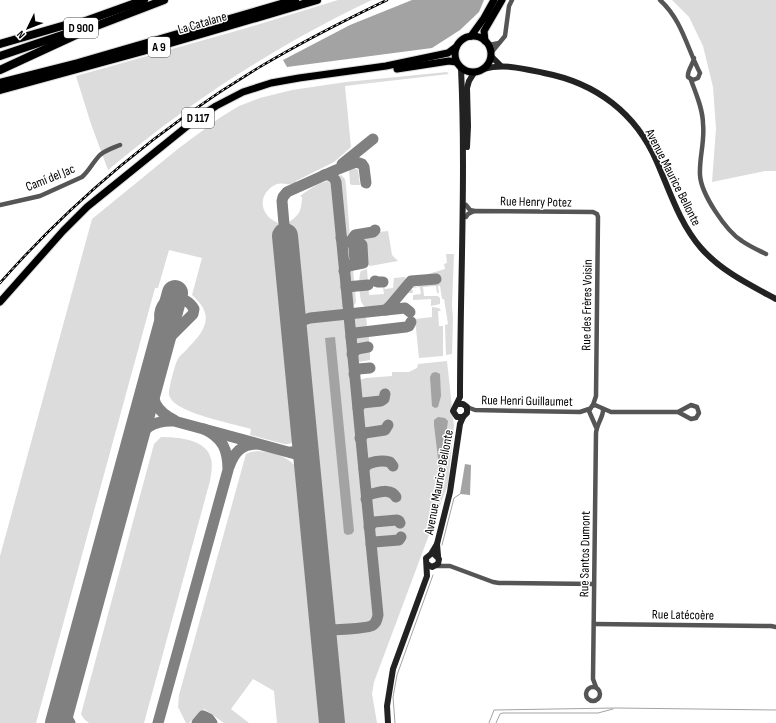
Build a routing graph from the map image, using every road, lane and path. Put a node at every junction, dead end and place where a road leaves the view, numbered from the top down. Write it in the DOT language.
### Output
graph roads {
  1 [pos="144,0"];
  2 [pos="163,0"];
  3 [pos="295,0"];
  4 [pos="317,0"];
  5 [pos="494,0"];
  6 [pos="502,0"];
  7 [pos="512,0"];
  8 [pos="660,0"];
  9 [pos="116,10"];
  10 [pos="471,36"];
  11 [pos="487,43"];
  12 [pos="500,43"];
  13 [pos="0,44"];
  14 [pos="456,47"];
  15 [pos="0,50"];
  16 [pos="491,54"];
  17 [pos="0,56"];
  18 [pos="694,58"];
  19 [pos="459,65"];
  20 [pos="500,66"];
  21 [pos="484,69"];
  22 [pos="698,69"];
  23 [pos="0,70"];
  24 [pos="689,70"];
  25 [pos="474,73"];
  26 [pos="694,80"];
  27 [pos="0,83"];
  28 [pos="0,90"];
  29 [pos="120,145"];
  30 [pos="0,205"];
  31 [pos="466,205"];
  32 [pos="474,211"];
  33 [pos="597,214"];
  34 [pos="466,217"];
  35 [pos="766,254"];
  36 [pos="776,299"];
  37 [pos="0,302"];
  38 [pos="0,307"];
  39 [pos="596,396"];
  40 [pos="458,404"];
  41 [pos="466,406"];
  42 [pos="591,407"];
  43 [pos="601,407"];
  44 [pos="686,408"];
  45 [pos="475,410"];
  46 [pos="580,412"];
  47 [pos="610,412"];
  48 [pos="678,412"];
  49 [pos="462,416"];
  50 [pos="601,416"];
  51 [pos="686,416"];
  52 [pos="591,417"];
  53 [pos="596,429"];
  54 [pos="437,544"];
  55 [pos="431,554"];
  56 [pos="438,558"];
  57 [pos="427,564"];
  58 [pos="435,566"];
  59 [pos="450,566"];
  60 [pos="427,576"];
  61 [pos="594,584"];
  62 [pos="594,624"];
  63 [pos="774,626"];
  64 [pos="593,679"];
  65 [pos="590,687"];
  66 [pos="596,687"];
  67 [pos="388,723"];
  1 -- 9 [label="highway, D 900"];
  2 -- 17 [label="highway, D 900"];
  2 -- 23 [label="highway"];
  3 -- 27 [label="highway, La Catalane / A 9"];
  4 -- 28 [label="highway, La Catalane / A 9"];
  5 -- 10 [label="main road"];
  6 -- 11 [label="main road"];
  7 -- 12 [label="street"];
  8 -- 18 [label="street"];
  9 -- 13 [label="highway"];
  9 -- 15 [label="highway, D 900"];
  10 -- 11 [label="main road"];
  10 -- 14 [label="main road"];
  11 -- 12 [label="street"];
  11 -- 16 [label="main road"];
  12 -- 16 [label="street"];
  14 -- 19 [label="main road"];
  14 -- 37 [label="main road, D 117"];
  16 -- 20 [label="street"];
  16 -- 21 [label="main road"];
  18 -- 22 [label="street"];
  18 -- 24 [label="street"];
  19 -- 25 [label="main road"];
  19 -- 38 [label="main road, D 117"];
  19 -- 40 [label="street"];
  20 -- 21 [label="street, Avenue Maurice Bellonte"];
  20 -- 36 [label="street, Avenue Maurice Bellonte"];
  21 -- 25 [label="main road"];
  22 -- 24 [label="street"];
  22 -- 26 [label="street"];
  24 -- 26 [label="street"];
  25 -- 31 [label="street"];
  26 -- 35 [label="street"];
  29 -- 30 [label="street, Camí del Jac"];
  31 -- 32 [label="street"];
  31 -- 34 [label="street"];
  32 -- 33 [label="street, Rue Henry Potez"];
  32 -- 34 [label="street"];
  33 -- 39 [label="street, Rue des Frères Voisin"];
  34 -- 41 [label="street"];
  39 -- 42 [label="street, Rue des Frères Voisin"];
  39 -- 43 [label="street, Rue des Frères Voisin"];
  40 -- 41 [label="street"];
  40 -- 49 [label="street"];
  41 -- 45 [label="street, Rue Henri Guillaumet"];
  41 -- 49 [label="street"];
  42 -- 43 [label="street"];
  42 -- 46 [label="street, Rue Henri Guillaumet"];
  42 -- 52 [label="street, Rue Santos Dumont"];
  43 -- 47 [label="street"];
  43 -- 50 [label="street, Rue Santos Dumont"];
  44 -- 48 [label="street"];
  44 -- 51 [label="street"];
  44 -- 51 [label="street"];
  45 -- 46 [label="street, Rue Henri Guillaumet"];
  45 -- 49 [label="street, Rue Henri Guillaumet"];
  46 -- 52 [label="street, Rue Henri Guillaumet"];
  47 -- 48 [label="street"];
  47 -- 50 [label="street"];
  48 -- 51 [label="street"];
  49 -- 54 [label="street, Avenue Maurice Bellonte"];
  50 -- 52 [label="street, Rue Henri Guillaumet"];
  50 -- 53 [label="street, Rue Santos Dumont"];
  52 -- 53 [label="street, Rue Santos Dumont"];
  53 -- 61 [label="street, Rue Santos Dumont"];
  54 -- 55 [label="street, Avenue Maurice Bellonte"];
  54 -- 56 [label="street, Avenue Maurice Bellonte"];
  55 -- 56 [label="street"];
  55 -- 57 [label="street"];
  56 -- 58 [label="street"];
  56 -- 59 [label="street"];
  57 -- 58 [label="street"];
  57 -- 60 [label="street"];
  58 -- 59 [label="street"];
  58 -- 60 [label="street"];
  59 -- 61 [label="street"];
  60 -- 67 [label="street"];
  61 -- 62 [label="street, Rue Santos Dumont"];
  62 -- 63 [label="street, Rue Latécoère"];
  62 -- 64 [label="street, Rue Santos Dumont"];
  64 -- 65 [label="street"];
  64 -- 66 [label="street"];
  65 -- 66 [label="street"];
  65 -- 66 [label="street"];
}
